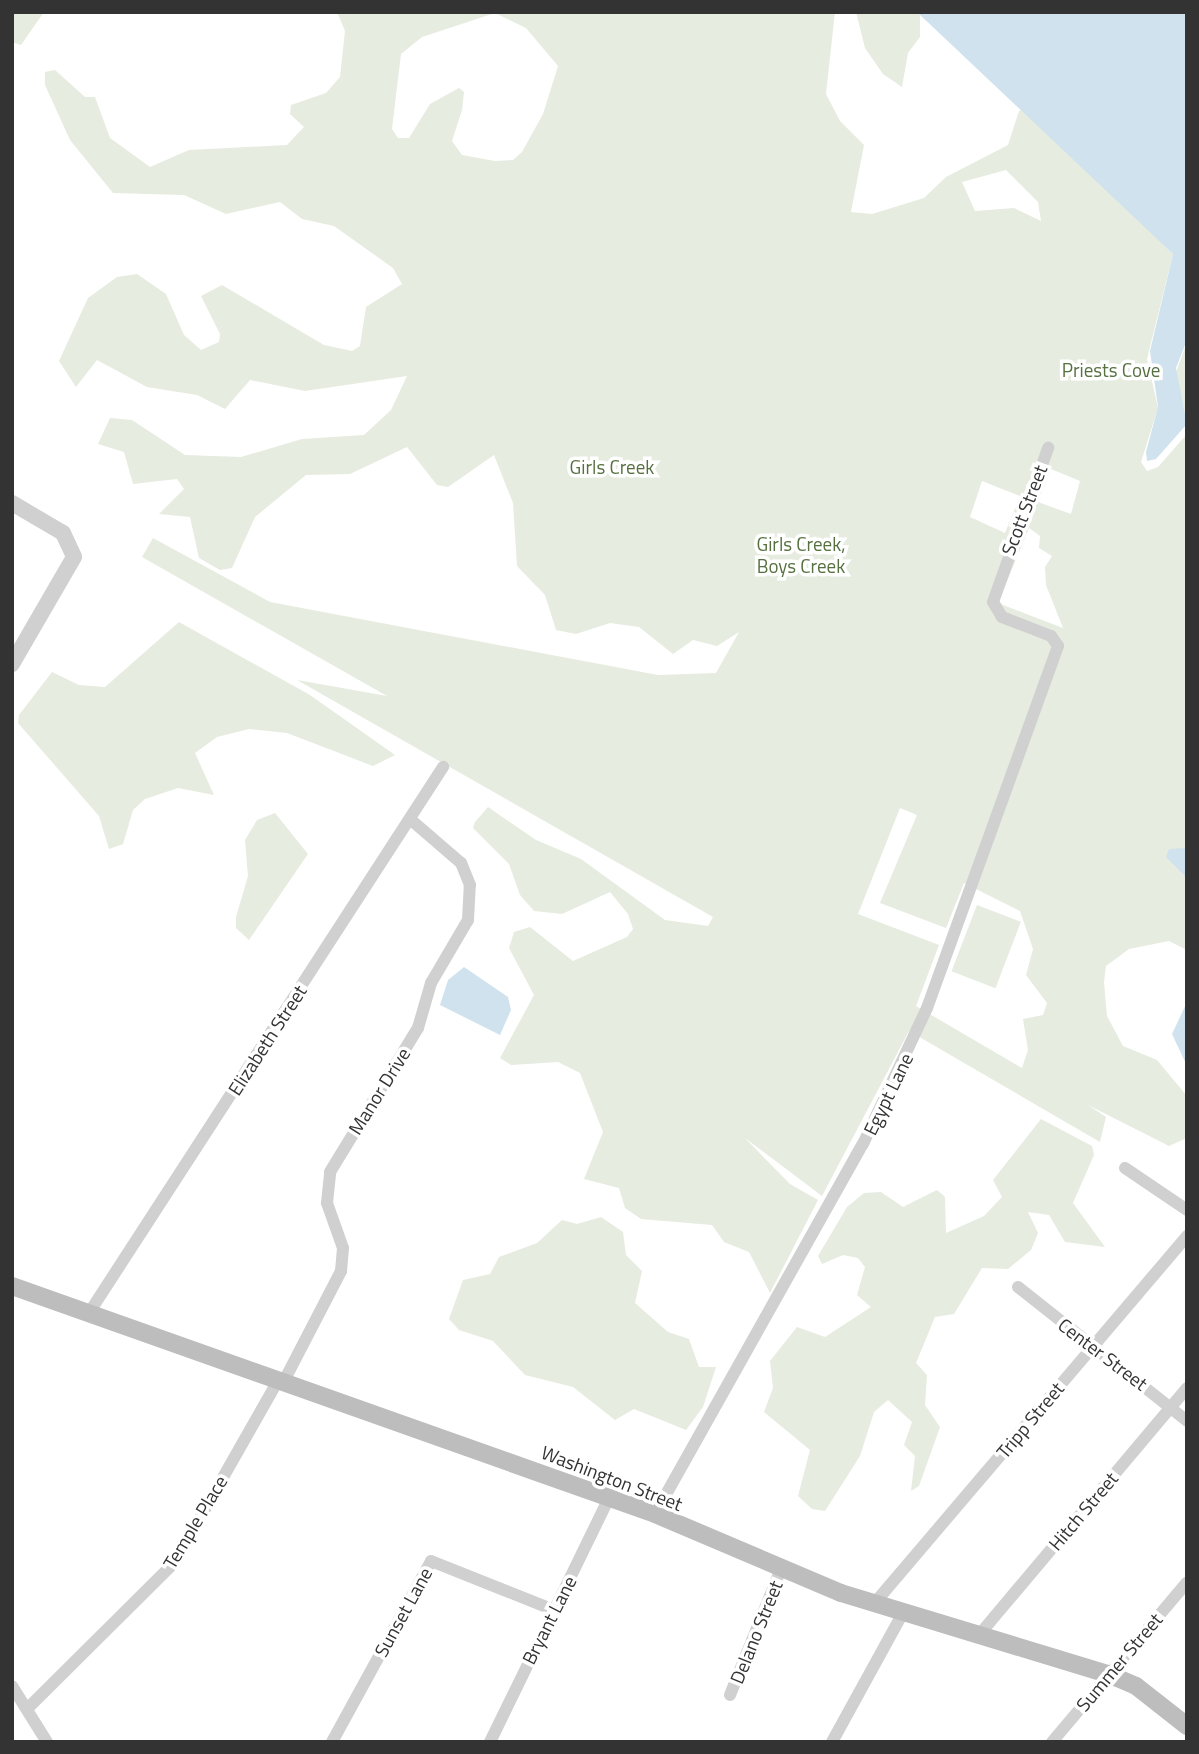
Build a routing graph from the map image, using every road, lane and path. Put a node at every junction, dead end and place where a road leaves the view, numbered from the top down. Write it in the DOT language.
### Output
graph roads {
  1 [pos="1048,448"];
  2 [pos="12,503"];
  3 [pos="1058,646"];
  4 [pos="12,664"];
  5 [pos="443,767"];
  6 [pos="410,819"];
  7 [pos="1125,1168"];
  8 [pos="1187,1210"];
  9 [pos="1187,1236"];
  10 [pos="12,1286"];
  11 [pos="1018,1287"];
  12 [pos="89,1313"];
  13 [pos="1094,1345"];
  14 [pos="281,1380"];
  15 [pos="1187,1388"];
  16 [pos="1170,1407"];
  17 [pos="1187,1421"];
  18 [pos="609,1498"];
  19 [pos="655,1514"];
  20 [pos="781,1569"];
  21 [pos="1187,1582"];
  22 [pos="873,1605"];
  23 [pos="554,1609"];
  24 [pos="903,1613"];
  25 [pos="979,1634"];
  26 [pos="1108,1674"];
  27 [pos="12,1686"];
  28 [pos="730,1695"];
  29 [pos="29,1707"];
  30 [pos="1187,1726"];
  31 [pos="47,1742"];
  32 [pos="332,1742"];
  33 [pos="490,1742"];
  34 [pos="832,1742"];
  35 [pos="1052,1742"];
  1 -- 3 [label="street, Scott Street"];
  2 -- 4 [label="street"];
  3 -- 19 [label="street, Egypt Lane"];
  5 -- 6 [label="street, Elizabeth Street"];
  6 -- 12 [label="street, Elizabeth Street"];
  6 -- 14 [label="street, Manor Drive"];
  7 -- 8 [label="street"];
  9 -- 13 [label="street, Tripp Street"];
  10 -- 12 [label="main road, Washington Street"];
  11 -- 13 [label="street, Center Street"];
  12 -- 14 [label="main road, Washington Street"];
  13 -- 16 [label="street, Center Street"];
  13 -- 22 [label="street, Tripp Street"];
  14 -- 18 [label="main road, Washington Street"];
  14 -- 29 [label="street, Temple Place"];
  15 -- 16 [label="street, Hitch Street"];
  16 -- 17 [label="street, Center Street"];
  16 -- 25 [label="street, Hitch Street"];
  18 -- 19 [label="main road, Washington Street"];
  18 -- 23 [label="street, Bryant Lane"];
  19 -- 20 [label="main road, Washington Street"];
  20 -- 22 [label="main road, Washington Street"];
  20 -- 28 [label="street, Delano Street"];
  21 -- 26 [label="street, Summer Street"];
  22 -- 24 [label="main road, Washington Street"];
  23 -- 32 [label="street, Sunset Lane"];
  23 -- 33 [label="street, Bryant Lane"];
  24 -- 25 [label="main road, Washington Street"];
  24 -- 34 [label="street"];
  25 -- 26 [label="main road, Washington Street"];
  26 -- 30 [label="main road, Washington Street"];
  26 -- 35 [label="street, Summer Street"];
  27 -- 29 [label="street"];
  29 -- 31 [label="street"];
}
